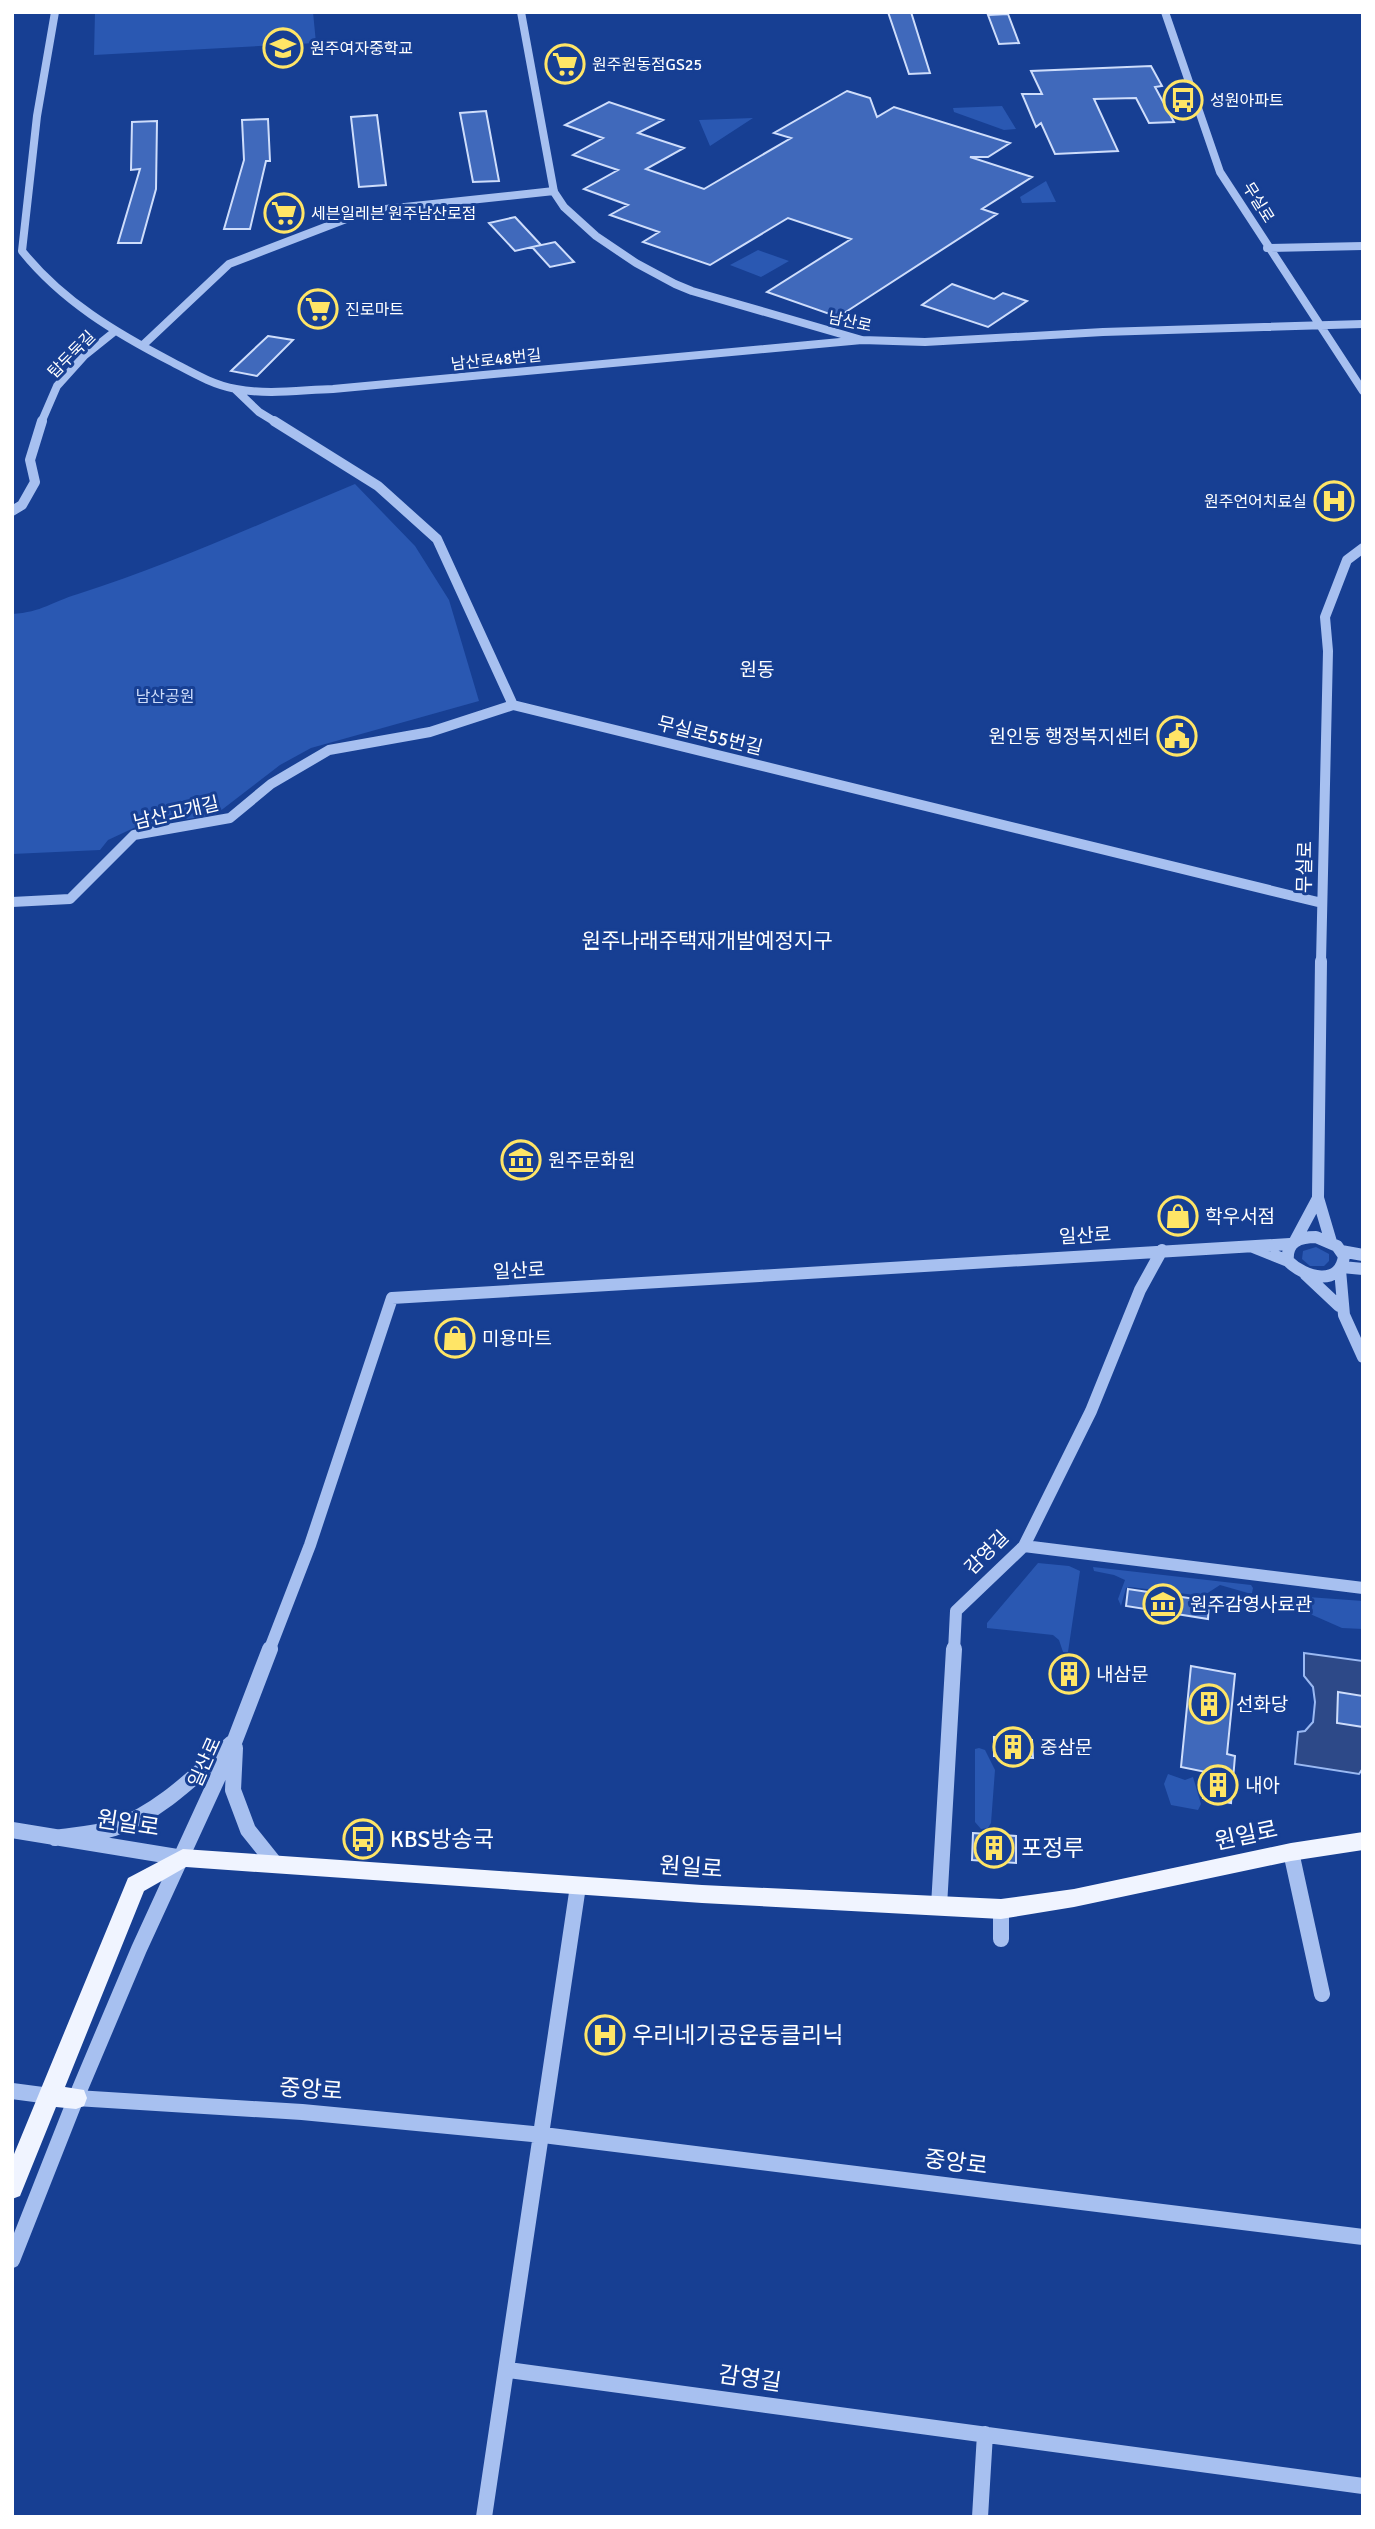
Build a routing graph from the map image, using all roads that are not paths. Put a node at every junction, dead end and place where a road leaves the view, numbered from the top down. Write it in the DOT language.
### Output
graph roads {
  1 [pos="55,12"];
  2 [pos="522,12"];
  3 [pos="1165,12"];
  4 [pos="554,191"];
  5 [pos="1363,246"];
  6 [pos="12,247"];
  7 [pos="1267,248"];
  8 [pos="22,251"];
  9 [pos="1318,324"];
  10 [pos="1363,324"];
  11 [pos="114,332"];
  12 [pos="862,340"];
  13 [pos="142,346"];
  14 [pos="235,388"];
  15 [pos="1363,391"];
  16 [pos="12,511"];
  17 [pos="1363,548"];
  18 [pos="513,705"];
  19 [pos="12,902"];
  20 [pos="1322,904"];
  21 [pos="1318,1198"];
  22 [pos="1331,1241"];
  23 [pos="1293,1242"];
  24 [pos="1246,1245"];
  25 [pos="1162,1250"];
  26 [pos="1341,1251"];
  27 [pos="1363,1255"];
  28 [pos="1288,1261"];
  29 [pos="1341,1269"];
  30 [pos="1363,1269"];
  31 [pos="1305,1275"];
  32 [pos="1339,1306"];
  33 [pos="1363,1357"];
  34 [pos="1024,1546"];
  35 [pos="1363,1588"];
  36 [pos="235,1740"];
  37 [pos="12,1830"];
  38 [pos="55,1838"];
  39 [pos="1363,1841"];
  40 [pos="1291,1852"];
  41 [pos="183,1858"];
  42 [pos="276,1865"];
  43 [pos="578,1886"];
  44 [pos="939,1906"];
  45 [pos="1001,1909"];
  46 [pos="1001,1939"];
  47 [pos="1322,1994"];
  48 [pos="12,2091"];
  49 [pos="50,2096"];
  50 [pos="76,2098"];
  51 [pos="542,2135"];
  52 [pos="12,2188"];
  53 [pos="1363,2237"];
  54 [pos="12,2260"];
  55 [pos="508,2370"];
  56 [pos="985,2434"];
  57 [pos="1363,2486"];
  58 [pos="484,2517"];
  59 [pos="980,2517"];
  1 -- 8 [label="street"];
  2 -- 4 [label="street, 남산로"];
  3 -- 7 [label="street, 무실로"];
  4 -- 12 [label="street, 남산로"];
  4 -- 13 [label="street"];
  5 -- 7 [label="street"];
  6 -- 8 [label="street"];
  7 -- 9 [label="street, 무실로"];
  8 -- 11 [label="street, 남산로48번길"];
  9 -- 10 [label="street, 남산로"];
  9 -- 12 [label="street, 남산로"];
  9 -- 15 [label="street, 무실로"];
  11 -- 13 [label="street, 남산로48번길"];
  11 -- 16 [label="street, 탑두둑길"];
  12 -- 14 [label="street, 남산로48번길"];
  13 -- 14 [label="street, 남산로48번길"];
  14 -- 18 [label="street"];
  17 -- 20 [label="street, 무실로"];
  18 -- 19 [label="street, 남산고개길"];
  18 -- 20 [label="street, 무실로55번길"];
  20 -- 21 [label="street, 무실로"];
  21 -- 22 [label="street"];
  21 -- 23 [label="street"];
  22 -- 23 [label="street"];
  22 -- 26 [label="street"];
  23 -- 24 [label="street, 일산로"];
  23 -- 28 [label="street"];
  24 -- 25 [label="street, 일산로"];
  24 -- 28 [label="street"];
  25 -- 34 [label="street, 감영길"];
  25 -- 36 [label="street, 일산로"];
  26 -- 27 [label="street"];
  26 -- 29 [label="street"];
  28 -- 31 [label="street"];
  29 -- 30 [label="street"];
  29 -- 31 [label="street"];
  29 -- 32 [label="street"];
  31 -- 32 [label="street"];
  32 -- 33 [label="street"];
  34 -- 35 [label="street"];
  34 -- 44 [label="street, 감영길"];
  36 -- 38 [label="street"];
  36 -- 41 [label="street, 일산로"];
  36 -- 42 [label="street"];
  37 -- 38 [label="street, 원일로"];
  38 -- 41 [label="street, 원일로"];
  39 -- 40 [label="main road, 원일로"];
  40 -- 45 [label="main road, 원일로"];
  40 -- 47 [label="street"];
  41 -- 42 [label="main road, 원일로"];
  41 -- 49 [label="main road"];
  41 -- 50 [label="street, 일산로"];
  42 -- 43 [label="main road, 원일로"];
  43 -- 44 [label="main road, 원일로"];
  43 -- 51 [label="street"];
  44 -- 45 [label="main road, 원일로"];
  45 -- 46 [label="street"];
  48 -- 49 [label="street"];
  49 -- 50 [label="main road"];
  49 -- 52 [label="main road"];
  50 -- 51 [label="street, 중앙로"];
  50 -- 54 [label="street, 일산로"];
  51 -- 53 [label="street, 중앙로"];
  51 -- 55 [label="street"];
  55 -- 56 [label="street, 감영길"];
  55 -- 58 [label="street"];
  56 -- 57 [label="street, 감영길"];
  56 -- 59 [label="street"];
}
